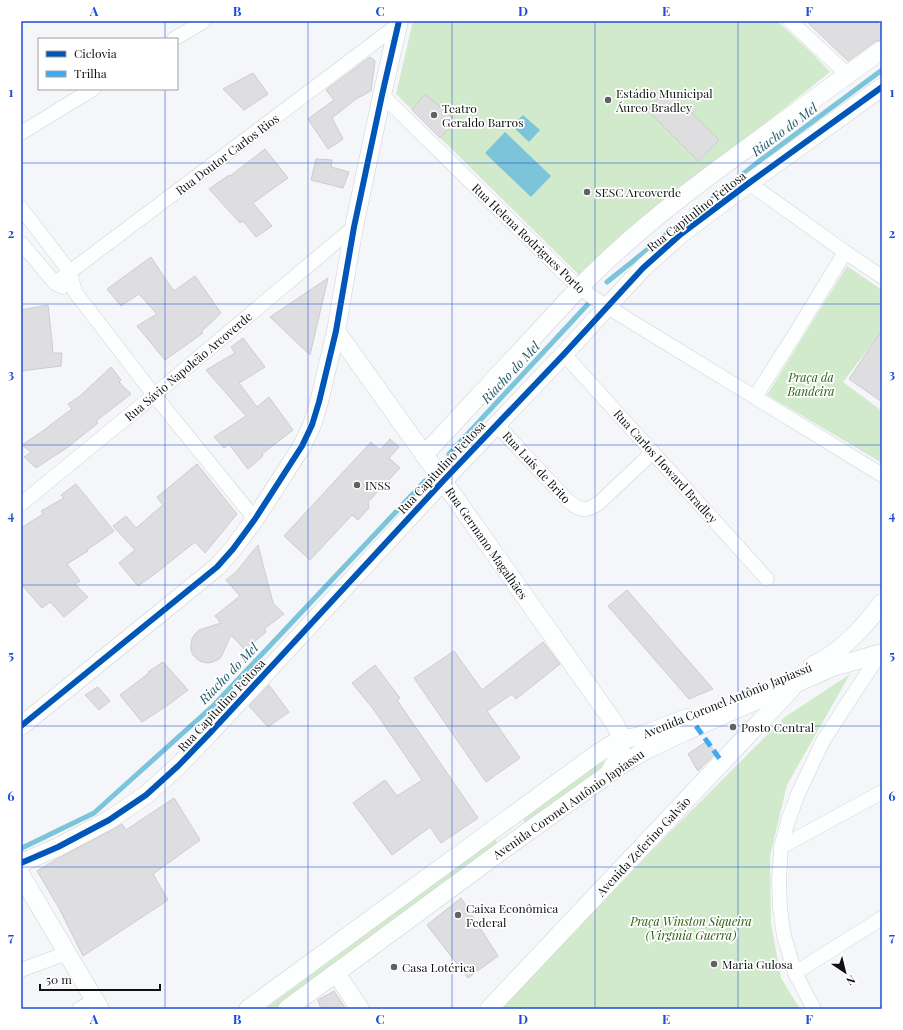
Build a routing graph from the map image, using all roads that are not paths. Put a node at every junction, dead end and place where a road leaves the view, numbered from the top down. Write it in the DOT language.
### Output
graph roads {
  1 [pos="204,21"];
  2 [pos="790,21"];
  3 [pos="399,23"];
  4 [pos="176,38"];
  5 [pos="882,50"];
  6 [pos="847,74"];
  7 [pos="882,87"];
  8 [pos="91,90"];
  9 [pos="382,95"];
  10 [pos="21,133"];
  11 [pos="749,183"];
  12 [pos="21,208"];
  13 [pos="354,227"];
  14 [pos="21,243"];
  15 [pos="845,252"];
  16 [pos="70,272"];
  17 [pos="882,277"];
  18 [pos="55,283"];
  19 [pos="579,288"];
  20 [pos="74,292"];
  21 [pos="606,306"];
  22 [pos="336,332"];
  23 [pos="564,354"];
  24 [pos="154,395"];
  25 [pos="755,397"];
  26 [pos="496,424"];
  27 [pos="653,452"];
  28 [pos="424,455"];
  29 [pos="882,475"];
  30 [pos="443,481"];
  31 [pos="21,504"];
  32 [pos="255,519"];
  33 [pos="768,578"];
  34 [pos="882,603"];
  35 [pos="881,653"];
  36 [pos="797,683"];
  37 [pos="21,726"];
  38 [pos="622,738"];
  39 [pos="607,774"];
  40 [pos="882,792"];
  41 [pos="506,820"];
  42 [pos="519,838"];
  43 [pos="781,847"];
  44 [pos="21,863"];
  45 [pos="21,875"];
  46 [pos="882,918"];
  47 [pos="67,953"];
  48 [pos="21,970"];
  49 [pos="336,973"];
  50 [pos="795,973"];
  51 [pos="97,1004"];
  52 [pos="79,1009"];
  53 [pos="248,1009"];
  54 [pos="287,1009"];
  55 [pos="360,1009"];
  56 [pos="489,1009"];
  57 [pos="814,1009"];
  1 -- 4 [label="street"];
  2 -- 6 [label="street"];
  3 -- 9 [label="street"];
  3 -- 16 [label="street, Rua Doutor Carlos Rios"];
  5 -- 6 [label="street, Rua Capitulino Feitosa"];
  6 -- 19 [label="street, Rua Capitulino Feitosa"];
  7 -- 11 [label="street, Rua Capitulino Feitosa"];
  8 -- 10 [label="street"];
  9 -- 13 [label="street"];
  9 -- 19 [label="street, Rua Helena Rodrigues Porto"];
  11 -- 15 [label="street"];
  11 -- 21 [label="street, Rua Capitulino Feitosa"];
  12 -- 16 [label="street"];
  13 -- 22 [label="street"];
  13 -- 24 [label="street, Rua Sávio Napoleão Arcoverde"];
  14 -- 18 [label="street"];
  15 -- 17 [label="street"];
  15 -- 25 [label="street"];
  16 -- 18 [label="street, Rua Doutor Carlos Rios"];
  16 -- 20 [label="street"];
  18 -- 20 [label="street"];
  19 -- 21 [label="street, Rua Helena Rodrigues Porto"];
  19 -- 28 [label="street, Rua Capitulino Feitosa"];
  20 -- 24 [label="street"];
  21 -- 23 [label="street, Rua Capitulino Feitosa"];
  21 -- 25 [label="street, Rua Helena Rodrigues Porto"];
  22 -- 28 [label="street, Rua Germano Magalhães"];
  22 -- 32 [label="street"];
  23 -- 26 [label="street, Rua Capitulino Feitosa"];
  23 -- 27 [label="street, Rua Carlos Howard Bradley"];
  24 -- 31 [label="street, Rua Sávio Napoleão Arcoverde"];
  24 -- 32 [label="street"];
  25 -- 29 [label="street"];
  26 -- 27 [label="street, Rua Luís de Brito"];
  26 -- 30 [label="street, Rua Capitulino Feitosa"];
  27 -- 33 [label="street, Rua Carlos Howard Bradley"];
  28 -- 30 [label="street, Rua Germano Magalhães"];
  30 -- 38 [label="street, Rua Germano Magalhães"];
  30 -- 44 [label="street, Rua Capitulino Feitosa"];
  32 -- 37 [label="street"];
  34 -- 38 [label="street, Avenida Coronel Antônio Japiassú"];
  35 -- 36 [label="street, Avenida Coronel Antônio Japiassu"];
  35 -- 43 [label="street"];
  36 -- 39 [label="street, Avenida Coronel Antônio Japiassu"];
  36 -- 56 [label="street, Avenida Zeferino Galvão"];
  38 -- 39 [label="street"];
  38 -- 41 [label="street, Avenida Coronel Antônio Japiassu"];
  39 -- 42 [label="street, Avenida Coronel Antônio Japiassu"];
  40 -- 43 [label="street"];
  41 -- 42 [label="street"];
  41 -- 53 [label="street, Avenida Coronel Antônio Japiassu"];
  42 -- 49 [label="street, Avenida Coronel Antônio Japiassu"];
  43 -- 50 [label="street"];
  45 -- 47 [label="street"];
  46 -- 50 [label="street"];
  47 -- 48 [label="street"];
  47 -- 51 [label="street"];
  49 -- 54 [label="street, Avenida Coronel Antônio Japiassu"];
  49 -- 55 [label="street"];
  50 -- 57 [label="street"];
  51 -- 52 [label="street"];
}
